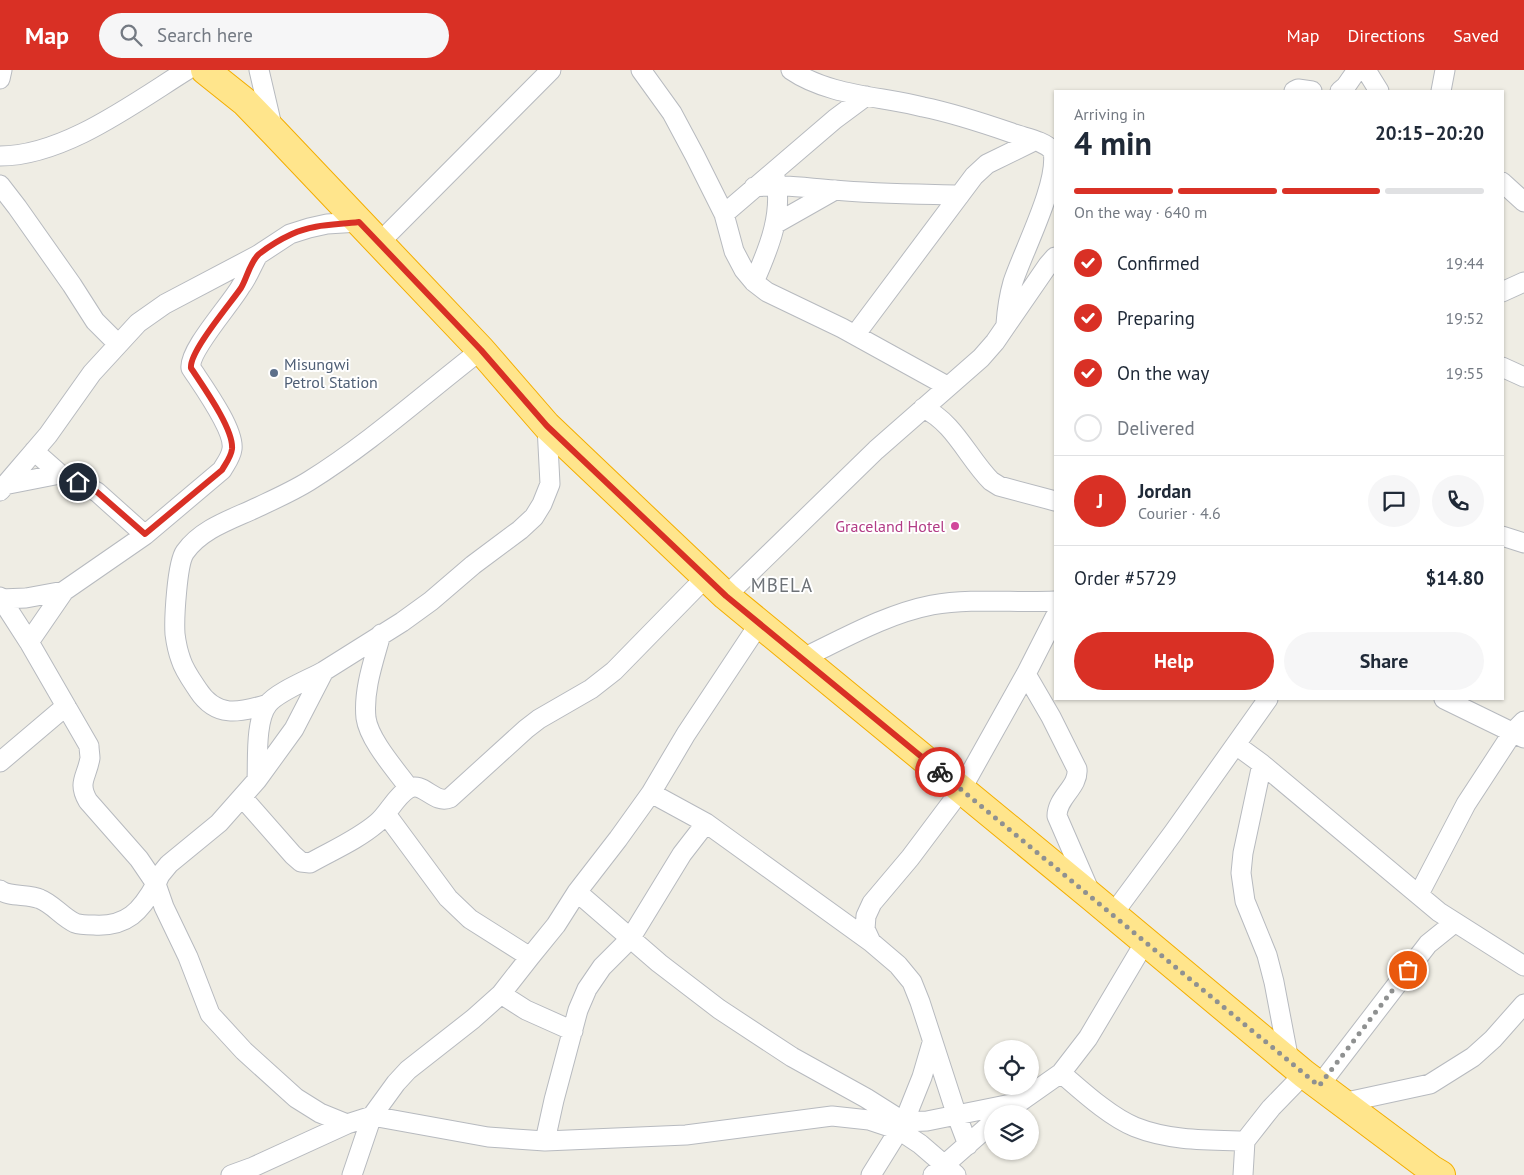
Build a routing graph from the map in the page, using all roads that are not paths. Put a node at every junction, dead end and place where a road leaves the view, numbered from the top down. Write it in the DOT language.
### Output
graph roads {
  1 [pos="2,70"];
  2 [pos="187,70"];
  3 [pos="205,70"];
  4 [pos="259,70"];
  5 [pos="551,70"];
  6 [pos="641,70"];
  7 [pos="791,70"];
  8 [pos="1357,70"];
  9 [pos="1366,70"];
  10 [pos="1445,70"];
  11 [pos="0,79"];
  12 [pos="1341,90"];
  13 [pos="1378,90"];
  14 [pos="1441,90"];
  15 [pos="866,96"];
  16 [pos="274,132"];
  17 [pos="1034,141"];
  18 [pos="0,156"];
  19 [pos="776,178"];
  20 [pos="1504,184"];
  21 [pos="0,185"];
  22 [pos="834,190"];
  23 [pos="960,195"];
  24 [pos="1524,202"];
  25 [pos="724,214"];
  26 [pos="359,222"];
  27 [pos="775,224"];
  28 [pos="379,243"];
  29 [pos="258,255"];
  30 [pos="1054,258"];
  31 [pos="754,282"];
  32 [pos="1524,282"];
  33 [pos="1504,291"];
  34 [pos="1006,325"];
  35 [pos="855,336"];
  36 [pos="118,344"];
  37 [pos="481,350"];
  38 [pos="1504,368"];
  39 [pos="1524,378"];
  40 [pos="948,386"];
  41 [pos="923,408"];
  42 [pos="547,426"];
  43 [pos="34,451"];
  44 [pos="60,474"];
  45 [pos="2,488"];
  46 [pos="1054,501"];
  47 [pos="145,534"];
  48 [pos="1504,537"];
  49 [pos="1524,543"];
  50 [pos="706,577"];
  51 [pos="64,591"];
  52 [pos="726,596"];
  53 [pos="0,599"];
  54 [pos="1054,601"];
  55 [pos="1054,619"];
  56 [pos="759,624"];
  57 [pos="381,634"];
  58 [pos="29,642"];
  59 [pos="801,658"];
  60 [pos="324,671"];
  61 [pos="1026,674"];
  62 [pos="1267,700"];
  63 [pos="1446,700"];
  64 [pos="268,704"];
  65 [pos="66,706"];
  66 [pos="1524,716"];
  67 [pos="1492,722"];
  68 [pos="1520,730"];
  69 [pos="1236,745"];
  70 [pos="0,762"];
  71 [pos="1262,764"];
  72 [pos="257,780"];
  73 [pos="409,788"];
  74 [pos="962,790"];
  75 [pos="651,792"];
  76 [pos="242,797"];
  77 [pos="386,814"];
  78 [pos="706,823"];
  79 [pos="156,884"];
  80 [pos="0,890"];
  81 [pos="578,892"];
  82 [pos="1420,894"];
  83 [pos="1102,906"];
  84 [pos="1447,917"];
  85 [pos="630,938"];
  86 [pos="871,942"];
  87 [pos="1145,942"];
  88 [pos="530,957"];
  89 [pos="1524,966"];
  90 [pos="501,994"];
  91 [pos="1524,1004"];
  92 [pos="573,1031"];
  93 [pos="932,1043"];
  94 [pos="1062,1072"];
  95 [pos="1304,1074"];
  96 [pos="1342,1103"];
  97 [pos="1014,1105"];
  98 [pos="984,1112"];
  99 [pos="372,1116"];
  100 [pos="957,1116"];
  101 [pos="347,1124"];
  102 [pos="902,1126"];
  103 [pos="984,1130"];
  104 [pos="544,1141"];
  105 [pos="1245,1141"];
  106 [pos="968,1145"];
  107 [pos="945,1172"];
  108 [pos="1434,1173"];
  109 [pos="231,1175"];
  110 [pos="352,1175"];
  111 [pos="871,1175"];
  112 [pos="1243,1175"];
  1 -- 11 [label="street"];
  2 -- 18 [label="street"];
  3 -- 16 [label="highway"];
  4 -- 16 [label="street"];
  5 -- 28 [label="street"];
  6 -- 25 [label="street"];
  7 -- 15 [label="street"];
  8 -- 12 [label="street"];
  9 -- 13 [label="street"];
  10 -- 14 [label="street"];
  15 -- 17 [label="street"];
  15 -- 19 [label="street"];
  16 -- 26 [label="highway"];
  17 -- 23 [label="street"];
  17 -- 34 [label="street"];
  19 -- 22 [label="street"];
  19 -- 25 [label="street"];
  19 -- 27 [label="street"];
  20 -- 24 [label="street"];
  21 -- 36 [label="street"];
  22 -- 23 [label="street"];
  22 -- 27 [label="street"];
  23 -- 35 [label="street"];
  25 -- 31 [label="street"];
  26 -- 28 [label="highway"];
  26 -- 29 [label="street"];
  27 -- 31 [label="street"];
  28 -- 37 [label="highway"];
  29 -- 36 [label="street"];
  29 -- 47 [label="street"];
  30 -- 34 [label="street"];
  31 -- 35 [label="street"];
  32 -- 33 [label="street"];
  34 -- 40 [label="street"];
  35 -- 40 [label="street"];
  36 -- 43 [label="street"];
  37 -- 42 [label="highway"];
  37 -- 64 [label="street"];
  38 -- 39 [label="street"];
  40 -- 41 [label="street"];
  41 -- 46 [label="street"];
  41 -- 52 [label="street"];
  42 -- 50 [label="highway"];
  42 -- 57 [label="street"];
  43 -- 44 [label="street"];
  43 -- 45 [label="street"];
  44 -- 45 [label="street"];
  44 -- 47 [label="street"];
  47 -- 51 [label="street"];
  48 -- 49 [label="street"];
  50 -- 52 [label="highway"];
  50 -- 73 [label="street"];
  51 -- 53 [label="street"];
  51 -- 58 [label="street"];
  52 -- 56 [label="highway"];
  53 -- 58 [label="street"];
  54 -- 59 [label="street"];
  55 -- 61 [label="street"];
  56 -- 59 [label="highway"];
  56 -- 75 [label="street"];
  57 -- 60 [label="street"];
  57 -- 73 [label="street"];
  58 -- 65 [label="street"];
  59 -- 74 [label="highway"];
  60 -- 64 [label="street"];
  60 -- 72 [label="street"];
  61 -- 74 [label="street"];
  61 -- 83 [label="street"];
  62 -- 69 [label="street"];
  63 -- 67 [label="street"];
  64 -- 72 [label="street"];
  65 -- 70 [label="street"];
  65 -- 79 [label="street"];
  66 -- 67 [label="street"];
  67 -- 68 [label="street"];
  68 -- 82 [label="street"];
  69 -- 71 [label="street"];
  69 -- 83 [label="street"];
  71 -- 82 [label="street"];
  71 -- 95 [label="street"];
  72 -- 76 [label="street"];
  73 -- 77 [label="street"];
  74 -- 83 [label="highway"];
  74 -- 86 [label="street"];
  75 -- 78 [label="street"];
  75 -- 81 [label="street"];
  76 -- 77 [label="street"];
  76 -- 79 [label="street"];
  77 -- 88 [label="street"];
  78 -- 85 [label="street"];
  78 -- 86 [label="street"];
  79 -- 80 [label="street"];
  79 -- 101 [label="street"];
  81 -- 85 [label="street"];
  81 -- 88 [label="street"];
  82 -- 84 [label="street"];
  83 -- 87 [label="highway"];
  84 -- 89 [label="street"];
  84 -- 95 [label="street"];
  85 -- 92 [label="street"];
  85 -- 102 [label="street"];
  86 -- 93 [label="street"];
  87 -- 94 [label="street"];
  87 -- 95 [label="highway"];
  88 -- 90 [label="street"];
  90 -- 92 [label="street"];
  90 -- 99 [label="street"];
  91 -- 96 [label="street"];
  92 -- 104 [label="street"];
  93 -- 100 [label="street"];
  93 -- 102 [label="street"];
  94 -- 97 [label="street"];
  94 -- 105 [label="street"];
  95 -- 96 [label="highway"];
  95 -- 105 [label="street"];
  96 -- 108 [label="highway"];
  98 -- 100 [label="street"];
  99 -- 101 [label="street"];
  99 -- 104 [label="street"];
  99 -- 110 [label="street"];
  100 -- 102 [label="street"];
  100 -- 106 [label="street"];
  101 -- 109 [label="street"];
  102 -- 104 [label="street"];
  102 -- 107 [label="street"];
  102 -- 111 [label="street"];
  103 -- 106 [label="street"];
  105 -- 112 [label="street"];
  106 -- 107 [label="street"];
}
